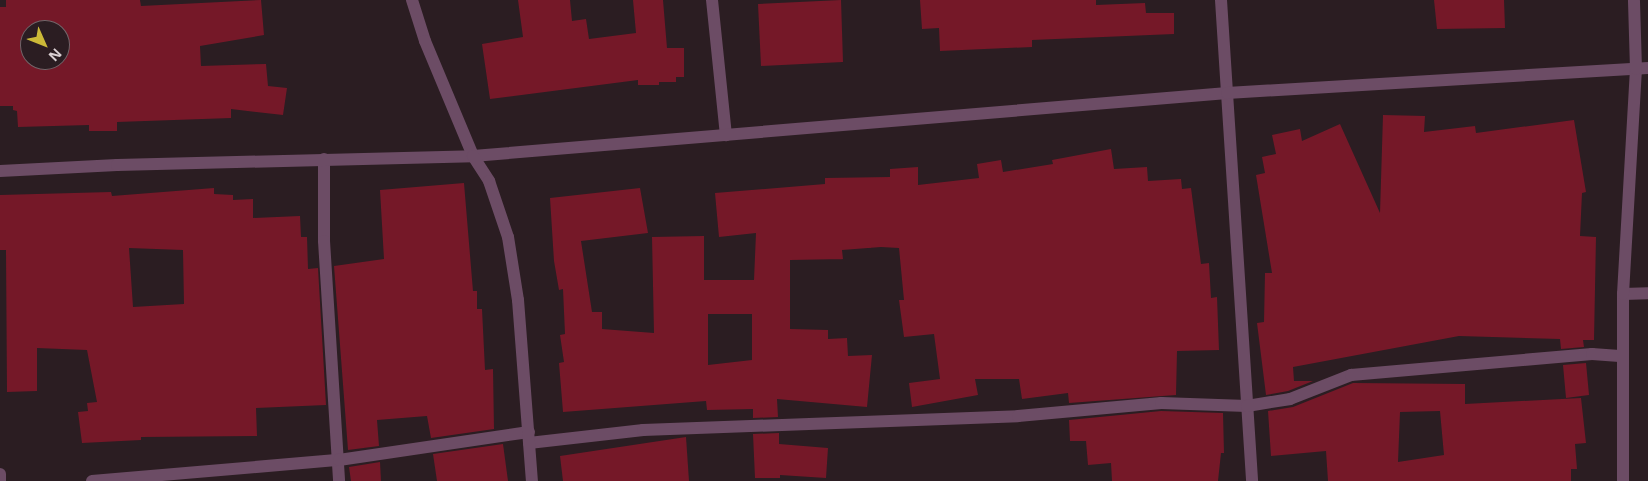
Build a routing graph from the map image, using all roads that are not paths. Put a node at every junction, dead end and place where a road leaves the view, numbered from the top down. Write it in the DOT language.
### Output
graph roads {
  1 [pos="412,0"];
  2 [pos="712,0"];
  3 [pos="1221,0"];
  4 [pos="1634,0"];
  5 [pos="1642,68"];
  6 [pos="1227,93"];
  7 [pos="726,135"];
  8 [pos="473,156"];
  9 [pos="324,159"];
  10 [pos="0,171"];
  11 [pos="1648,293"];
  12 [pos="1623,294"];
  13 [pos="1623,356"];
  14 [pos="1247,406"];
  15 [pos="529,437"];
  16 [pos="339,460"];
  17 [pos="0,474"];
  18 [pos="0,481"];
  19 [pos="92,481"];
  20 [pos="340,481"];
  21 [pos="532,481"];
  22 [pos="1252,481"];
  23 [pos="1623,481"];
  1 -- 8 [label="street"];
  2 -- 7 [label="street"];
  3 -- 6 [label="street"];
  4 -- 5 [label="street"];
  5 -- 6 [label="street"];
  5 -- 12 [label="street"];
  6 -- 7 [label="street"];
  6 -- 14 [label="street"];
  7 -- 8 [label="street"];
  8 -- 9 [label="street"];
  8 -- 15 [label="street"];
  9 -- 10 [label="street"];
  9 -- 16 [label="street"];
  11 -- 12 [label="street"];
  12 -- 13 [label="street"];
  13 -- 14 [label="street"];
  13 -- 23 [label="street"];
  14 -- 15 [label="street"];
  14 -- 22 [label="street"];
  15 -- 16 [label="street"];
  15 -- 21 [label="street"];
  16 -- 19 [label="street"];
  16 -- 20 [label="street"];
  17 -- 18 [label="street"];
}
